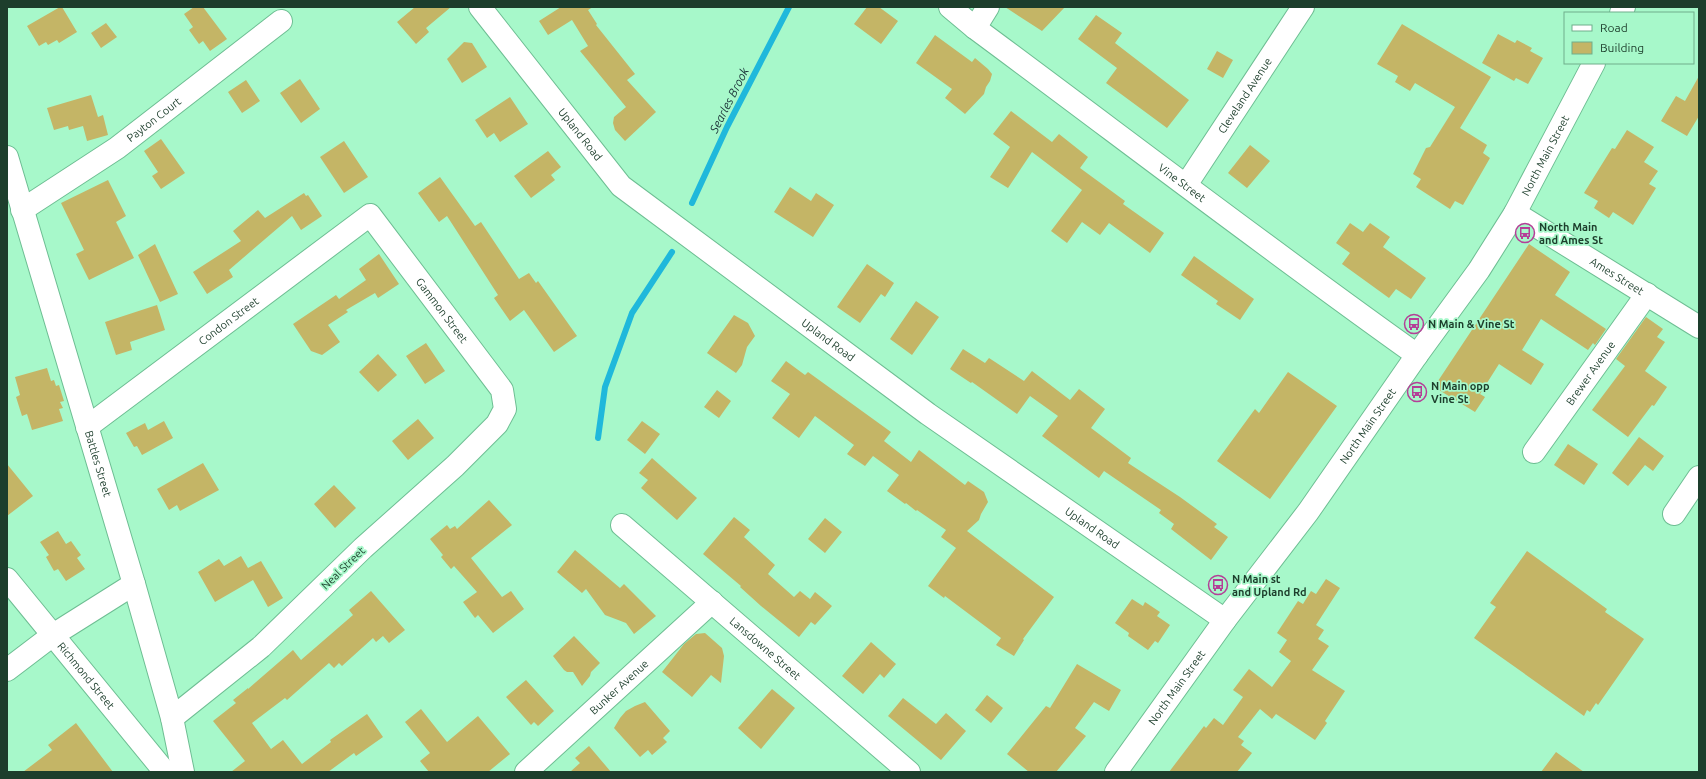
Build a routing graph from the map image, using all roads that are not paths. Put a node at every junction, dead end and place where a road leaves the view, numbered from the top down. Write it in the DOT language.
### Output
graph roads {
  1 [pos="480,7"];
  2 [pos="950,7"];
  3 [pos="988,7"];
  4 [pos="1303,7"];
  5 [pos="281,21"];
  6 [pos="975,28"];
  7 [pos="1593,64"];
  8 [pos="7,157"];
  9 [pos="1186,185"];
  10 [pos="22,210"];
  11 [pos="1515,213"];
  12 [pos="370,215"];
  13 [pos="1647,294"];
  14 [pos="1699,327"];
  15 [pos="1417,355"];
  16 [pos="505,410"];
  17 [pos="87,427"];
  18 [pos="1534,452"];
  19 [pos="1699,477"];
  20 [pos="1674,514"];
  21 [pos="622,525"];
  22 [pos="7,579"];
  23 [pos="134,584"];
  24 [pos="712,602"];
  25 [pos="1225,620"];
  26 [pos="53,635"];
  27 [pos="7,670"];
  28 [pos="172,718"];
  29 [pos="165,772"];
  30 [pos="183,772"];
  31 [pos="526,772"];
  32 [pos="909,772"];
  33 [pos="1116,772"];
  1 -- 25 [label="street, Upland Road"];
  2 -- 6 [label="street, Vine Street"];
  3 -- 6 [label="street"];
  4 -- 9 [label="street, Cleveland Avenue"];
  5 -- 10 [label="street, Payton Court"];
  6 -- 9 [label="street, Vine Street"];
  7 -- 11 [label="street, North Main Street"];
  8 -- 10 [label="street, Battles Street"];
  9 -- 15 [label="street, Vine Street"];
  10 -- 17 [label="street, Battles Street"];
  11 -- 13 [label="street, Ames Street"];
  11 -- 15 [label="street, North Main Street"];
  12 -- 16 [label="street, Gammon Street"];
  12 -- 17 [label="street, Condon Street"];
  13 -- 14 [label="street, Ames Street"];
  13 -- 18 [label="street, Brewer Avenue"];
  15 -- 25 [label="street, North Main Street"];
  16 -- 28 [label="street, Neal Street"];
  17 -- 23 [label="street, Battles Street"];
  19 -- 20 [label="street"];
  21 -- 24 [label="street, Lansdowne Street"];
  22 -- 26 [label="street, Richmond Street"];
  23 -- 26 [label="street"];
  23 -- 28 [label="street, Battles Street"];
  24 -- 31 [label="street, Bunker Avenue"];
  24 -- 32 [label="street, Lansdowne Street"];
  25 -- 33 [label="street, North Main Street"];
  26 -- 27 [label="street"];
  26 -- 29 [label="street, Richmond Street"];
  28 -- 30 [label="street, Battles Street"];
}
